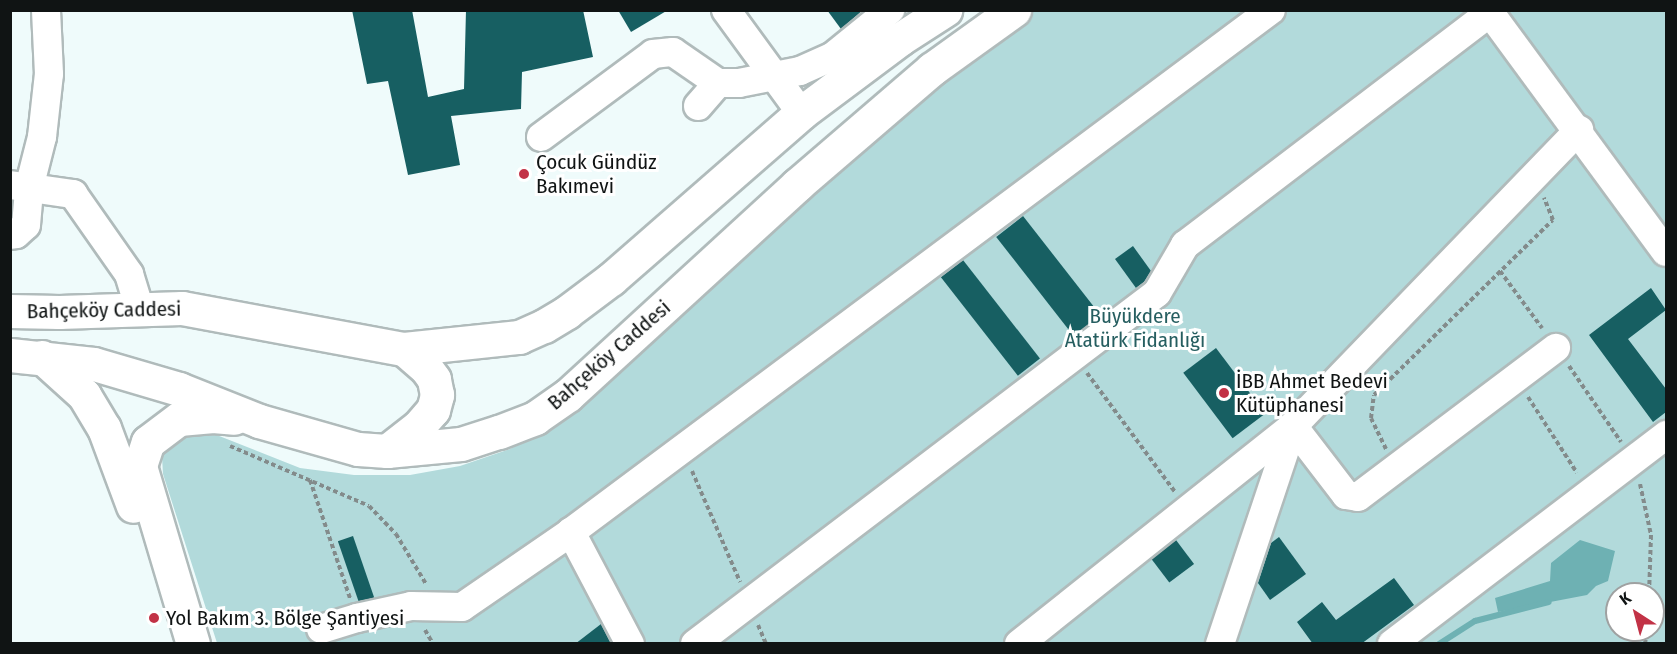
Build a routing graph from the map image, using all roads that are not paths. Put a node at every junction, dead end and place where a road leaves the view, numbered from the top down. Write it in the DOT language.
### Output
graph roads {
  1 [pos="46,10"];
  2 [pos="726,10"];
  3 [pos="890,10"];
  4 [pos="945,10"];
  5 [pos="1014,10"];
  6 [pos="1271,10"];
  7 [pos="1489,12"];
  8 [pos="774,77"];
  9 [pos="718,83"];
  10 [pos="698,106"];
  11 [pos="801,113"];
  12 [pos="1579,130"];
  13 [pos="540,137"];
  14 [pos="20,186"];
  15 [pos="10,235"];
  16 [pos="1666,252"];
  17 [pos="140,309"];
  18 [pos="10,311"];
  19 [pos="1556,348"];
  20 [pos="404,349"];
  21 [pos="26,356"];
  22 [pos="259,421"];
  23 [pos="1293,426"];
  24 [pos="1666,435"];
  25 [pos="387,451"];
  26 [pos="571,532"];
  27 [pos="321,629"];
  28 [pos="176,644"];
  29 [pos="193,644"];
  30 [pos="630,644"];
  31 [pos="695,644"];
  32 [pos="1019,644"];
  33 [pos="1220,644"];
  34 [pos="1392,644"];
  1 -- 14 [label="street"];
  2 -- 8 [label="street"];
  3 -- 8 [label="street"];
  4 -- 11 [label="main road, Bahçeköy Caddesi"];
  5 -- 25 [label="main road, Bahçeköy Caddesi"];
  6 -- 26 [label="street"];
  7 -- 12 [label="street"];
  7 -- 31 [label="street"];
  8 -- 9 [label="street"];
  8 -- 11 [label="street"];
  9 -- 10 [label="street"];
  9 -- 13 [label="street"];
  11 -- 20 [label="main road, Bahçeköy Caddesi"];
  12 -- 16 [label="street"];
  12 -- 23 [label="street"];
  14 -- 15 [label="street"];
  14 -- 17 [label="street"];
  17 -- 18 [label="main road, Bahçeköy Caddesi"];
  17 -- 20 [label="main road, Bahçeköy Caddesi"];
  19 -- 23 [label="street"];
  20 -- 25 [label="main road"];
  21 -- 22 [label="main road, Bahçeköy Caddesi"];
  21 -- 28 [label="main road"];
  22 -- 25 [label="main road, Bahçeköy Caddesi"];
  22 -- 29 [label="main road"];
  23 -- 32 [label="street"];
  23 -- 33 [label="street"];
  24 -- 34 [label="street"];
  26 -- 27 [label="street"];
  26 -- 30 [label="street"];
}
